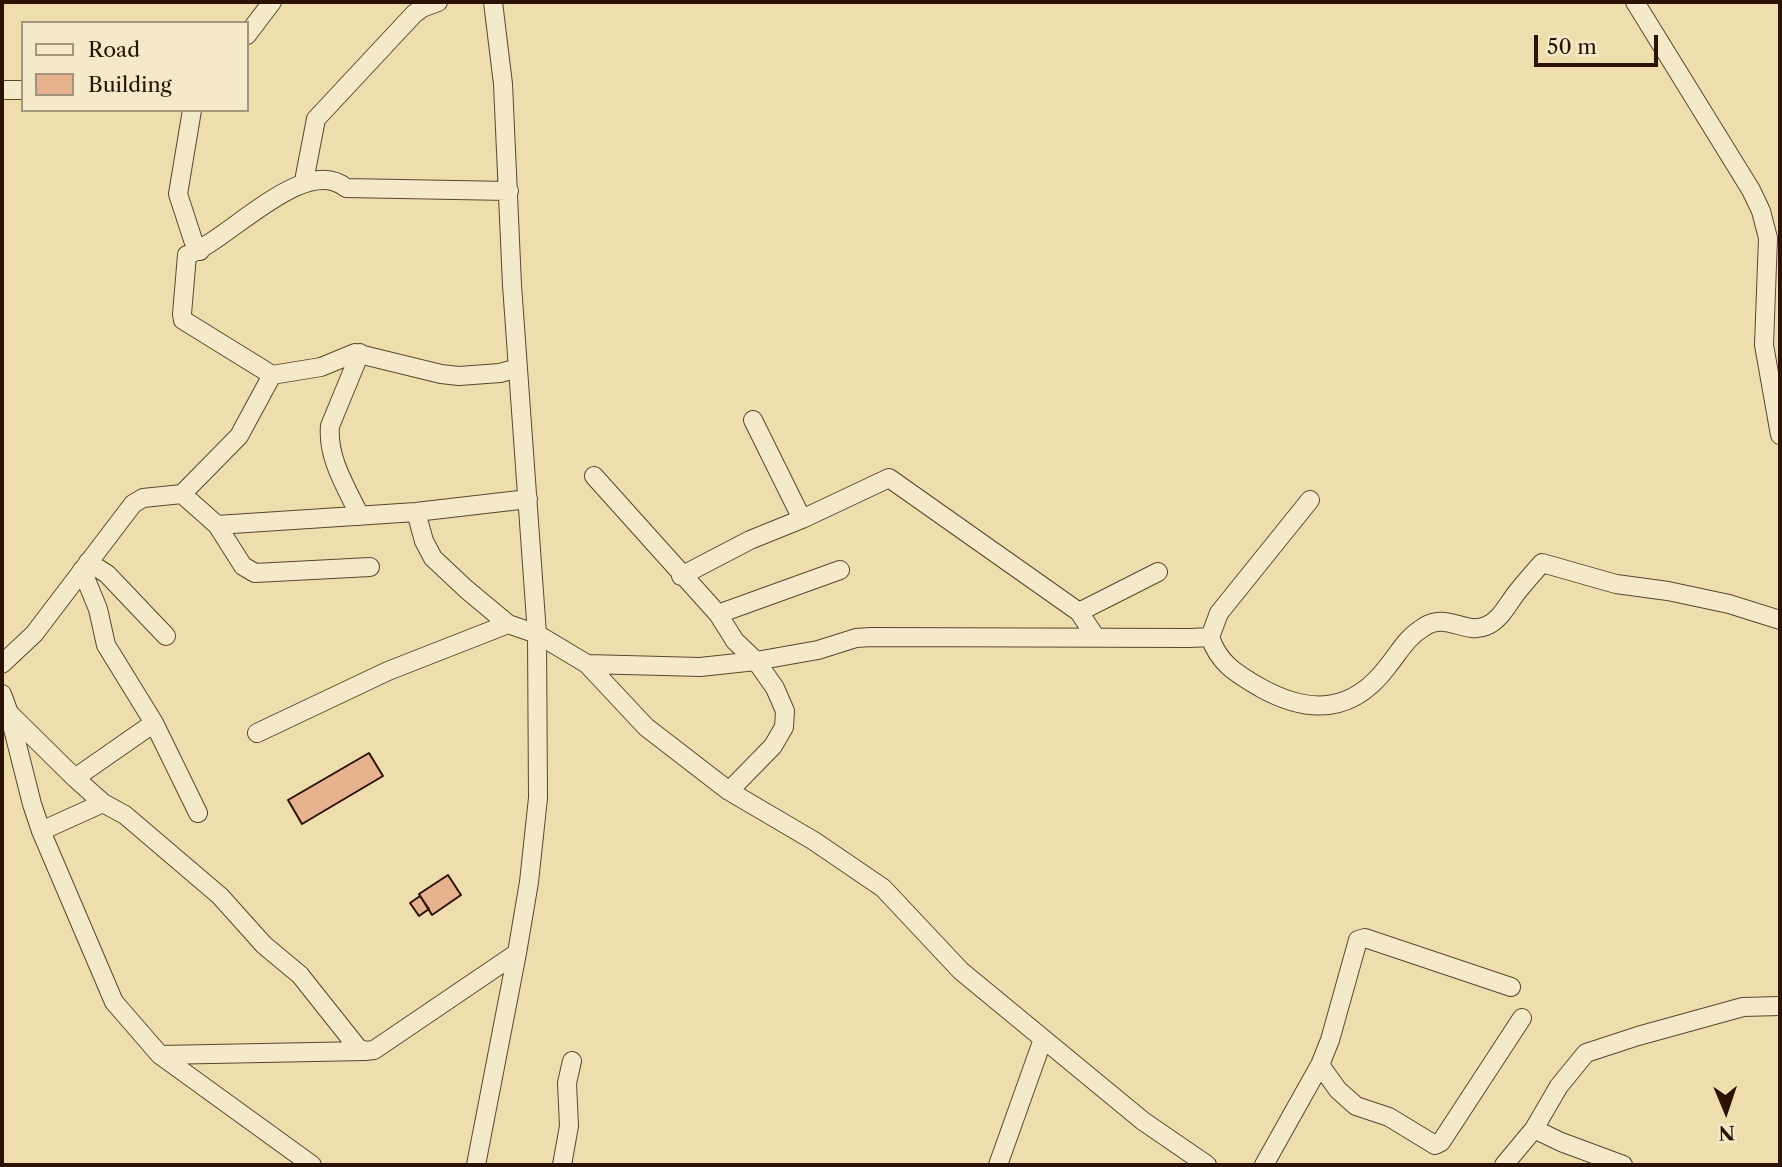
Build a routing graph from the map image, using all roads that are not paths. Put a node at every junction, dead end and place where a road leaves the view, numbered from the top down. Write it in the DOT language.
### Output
graph roads {
  1 [pos="272,2"];
  2 [pos="438,2"];
  3 [pos="493,2"];
  4 [pos="1635,2"];
  5 [pos="248,34"];
  6 [pos="2,90"];
  7 [pos="21,90"];
  8 [pos="192,112"];
  9 [pos="304,181"];
  10 [pos="509,191"];
  11 [pos="200,251"];
  12 [pos="1774,269"];
  13 [pos="359,353"];
  14 [pos="518,368"];
  15 [pos="272,375"];
  16 [pos="1777,399"];
  17 [pos="753,420"];
  18 [pos="1780,435"];
  19 [pos="594,476"];
  20 [pos="182,494"];
  21 [pos="528,499"];
  22 [pos="1310,500"];
  23 [pos="416,512"];
  24 [pos="360,516"];
  25 [pos="802,520"];
  26 [pos="218,525"];
  27 [pos="85,566"];
  28 [pos="370,567"];
  29 [pos="840,570"];
  30 [pos="1158,572"];
  31 [pos="681,576"];
  32 [pos="1079,612"];
  33 [pos="718,614"];
  34 [pos="1780,620"];
  35 [pos="508,624"];
  36 [pos="537,634"];
  37 [pos="166,636"];
  38 [pos="1095,636"];
  39 [pos="1210,636"];
  40 [pos="756,661"];
  41 [pos="2,664"];
  42 [pos="587,664"];
  43 [pos="2,694"];
  44 [pos="9,713"];
  45 [pos="154,723"];
  46 [pos="257,733"];
  47 [pos="75,778"];
  48 [pos="729,791"];
  49 [pos="103,803"];
  50 [pos="198,813"];
  51 [pos="41,831"];
  52 [pos="517,953"];
  53 [pos="1511,987"];
  54 [pos="1780,1006"];
  55 [pos="1522,1018"];
  56 [pos="1043,1039"];
  57 [pos="365,1051"];
  58 [pos="160,1055"];
  59 [pos="572,1061"];
  60 [pos="1320,1065"];
  61 [pos="1534,1129"];
  62 [pos="478,1164"];
  63 [pos="312,1165"];
  64 [pos="562,1165"];
  65 [pos="998,1165"];
  66 [pos="1207,1165"];
  67 [pos="1264,1165"];
  68 [pos="1504,1165"];
  69 [pos="1623,1165"];
  1 -- 5 [label="street"];
  2 -- 9 [label="street"];
  3 -- 10 [label="street"];
  4 -- 12 [label="street"];
  6 -- 7 [label="street"];
  8 -- 11 [label="street"];
  9 -- 10 [label="street"];
  9 -- 11 [label="street"];
  10 -- 14 [label="street"];
  11 -- 15 [label="street"];
  12 -- 16 [label="street"];
  13 -- 14 [label="street"];
  13 -- 15 [label="street"];
  13 -- 24 [label="street"];
  14 -- 21 [label="street"];
  15 -- 20 [label="street"];
  16 -- 18 [label="street"];
  17 -- 25 [label="street"];
  19 -- 31 [label="street"];
  20 -- 26 [label="street"];
  20 -- 27 [label="street"];
  21 -- 23 [label="street"];
  21 -- 36 [label="street"];
  22 -- 39 [label="street"];
  23 -- 24 [label="street"];
  23 -- 35 [label="street"];
  24 -- 26 [label="street"];
  25 -- 31 [label="street"];
  25 -- 32 [label="street"];
  26 -- 28 [label="street"];
  27 -- 37 [label="street"];
  27 -- 41 [label="street"];
  27 -- 45 [label="street"];
  29 -- 33 [label="street"];
  30 -- 32 [label="street"];
  31 -- 33 [label="street"];
  32 -- 38 [label="street"];
  33 -- 40 [label="street"];
  34 -- 39 [label="street"];
  35 -- 36 [label="street"];
  35 -- 46 [label="street"];
  36 -- 42 [label="street"];
  36 -- 52 [label="street"];
  38 -- 39 [label="street"];
  38 -- 40 [label="street"];
  40 -- 42 [label="street"];
  40 -- 48 [label="street"];
  42 -- 48 [label="street"];
  43 -- 44 [label="street"];
  44 -- 47 [label="street"];
  44 -- 51 [label="street"];
  45 -- 47 [label="street"];
  45 -- 50 [label="street"];
  47 -- 49 [label="street"];
  48 -- 56 [label="street"];
  49 -- 51 [label="street"];
  49 -- 57 [label="street"];
  51 -- 58 [label="street"];
  52 -- 57 [label="street"];
  52 -- 62 [label="street"];
  53 -- 60 [label="street"];
  54 -- 61 [label="street"];
  55 -- 60 [label="street"];
  56 -- 65 [label="street"];
  56 -- 66 [label="street"];
  57 -- 58 [label="street"];
  58 -- 63 [label="street"];
  59 -- 64 [label="street"];
  60 -- 67 [label="street"];
  61 -- 68 [label="street"];
  61 -- 69 [label="street"];
}
